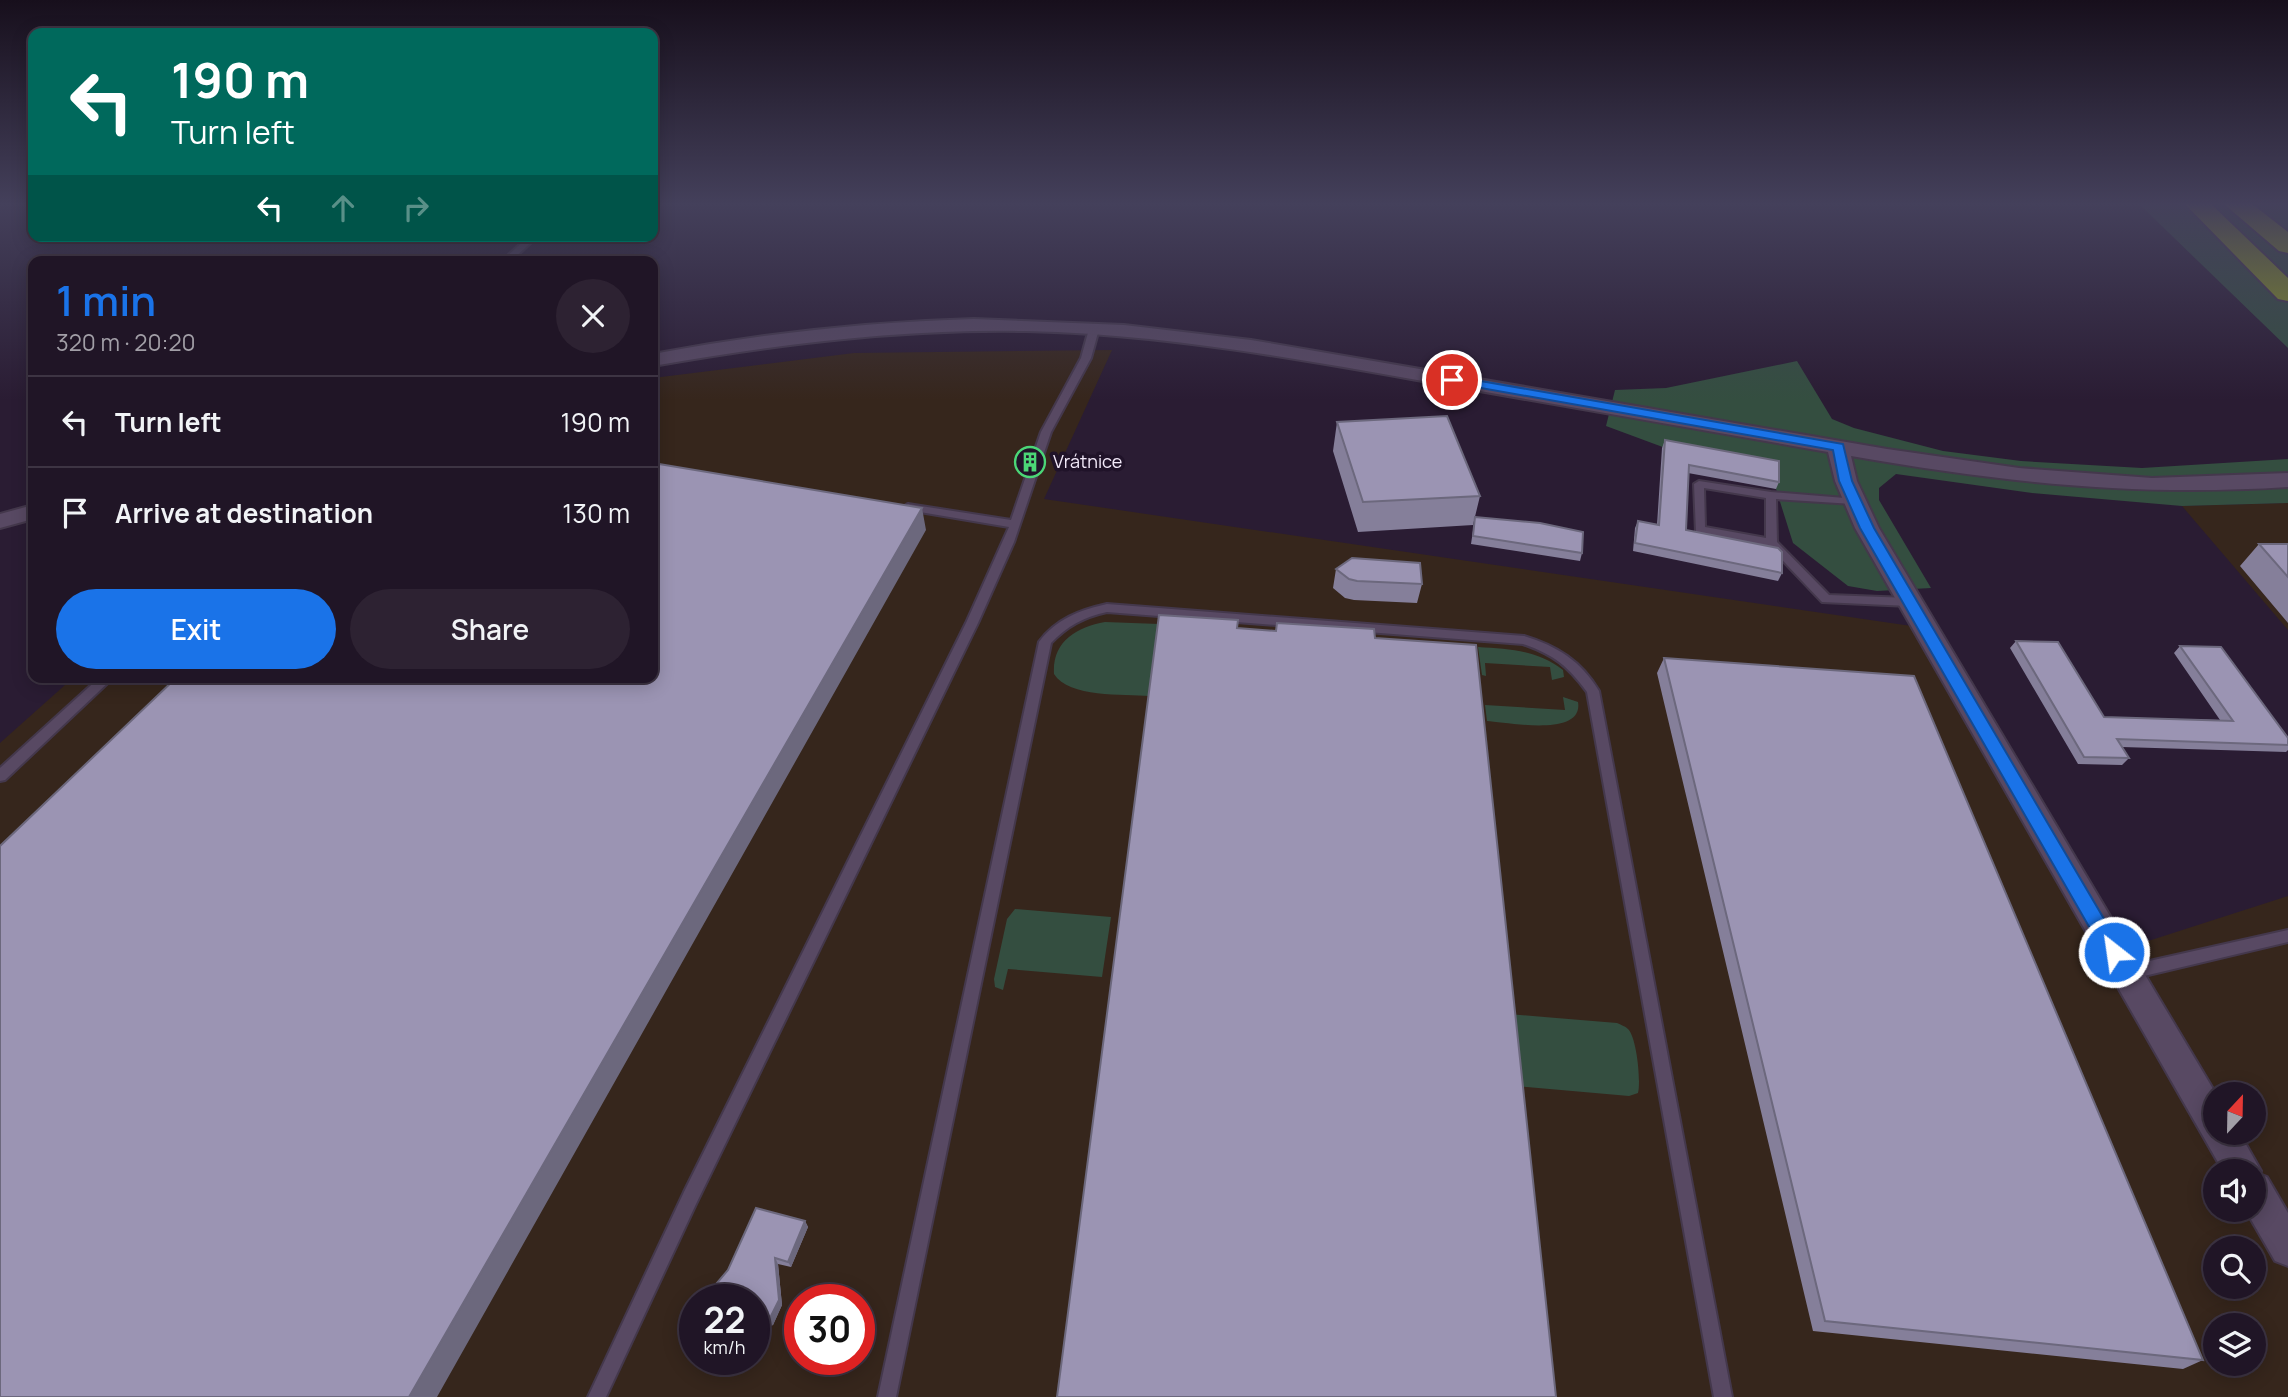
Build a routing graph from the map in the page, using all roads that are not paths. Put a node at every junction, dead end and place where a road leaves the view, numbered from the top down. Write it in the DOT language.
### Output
graph roads {
  1 [pos="2264,269"];
  2 [pos="2288,293"];
  3 [pos="1094,329"];
  4 [pos="658,359"];
  5 [pos="1839,447"];
  6 [pos="2288,481"];
  7 [pos="1771,495"];
  8 [pos="1853,501"];
  9 [pos="894,505"];
  10 [pos="28,513"];
  11 [pos="0,521"];
  12 [pos="1015,524"];
  13 [pos="1772,543"];
  14 [pos="1909,602"];
  15 [pos="101,683"];
  16 [pos="0,776"];
  17 [pos="2288,936"];
  18 [pos="2126,973"];
  19 [pos="2203,1103"];
  20 [pos="2266,1210"];
  21 [pos="2288,1248"];
  22 [pos="597,1397"];
  23 [pos="887,1397"];
  24 [pos="1723,1397"];
  1 -- 2 [label="highway"];
  3 -- 4 [label="street"];
  3 -- 5 [label="street"];
  3 -- 12 [label="lane"];
  5 -- 6 [label="street"];
  5 -- 8 [label="street"];
  7 -- 8 [label="lane"];
  7 -- 13 [label="lane"];
  7 -- 13 [label="lane"];
  8 -- 14 [label="street"];
  9 -- 12 [label="lane"];
  10 -- 11 [label="street"];
  12 -- 22 [label="lane"];
  13 -- 14 [label="lane"];
  14 -- 18 [label="street"];
  15 -- 16 [label="lane"];
  17 -- 18 [label="lane"];
  18 -- 19 [label="street"];
  20 -- 21 [label="street"];
  23 -- 24 [label="lane"];
}
